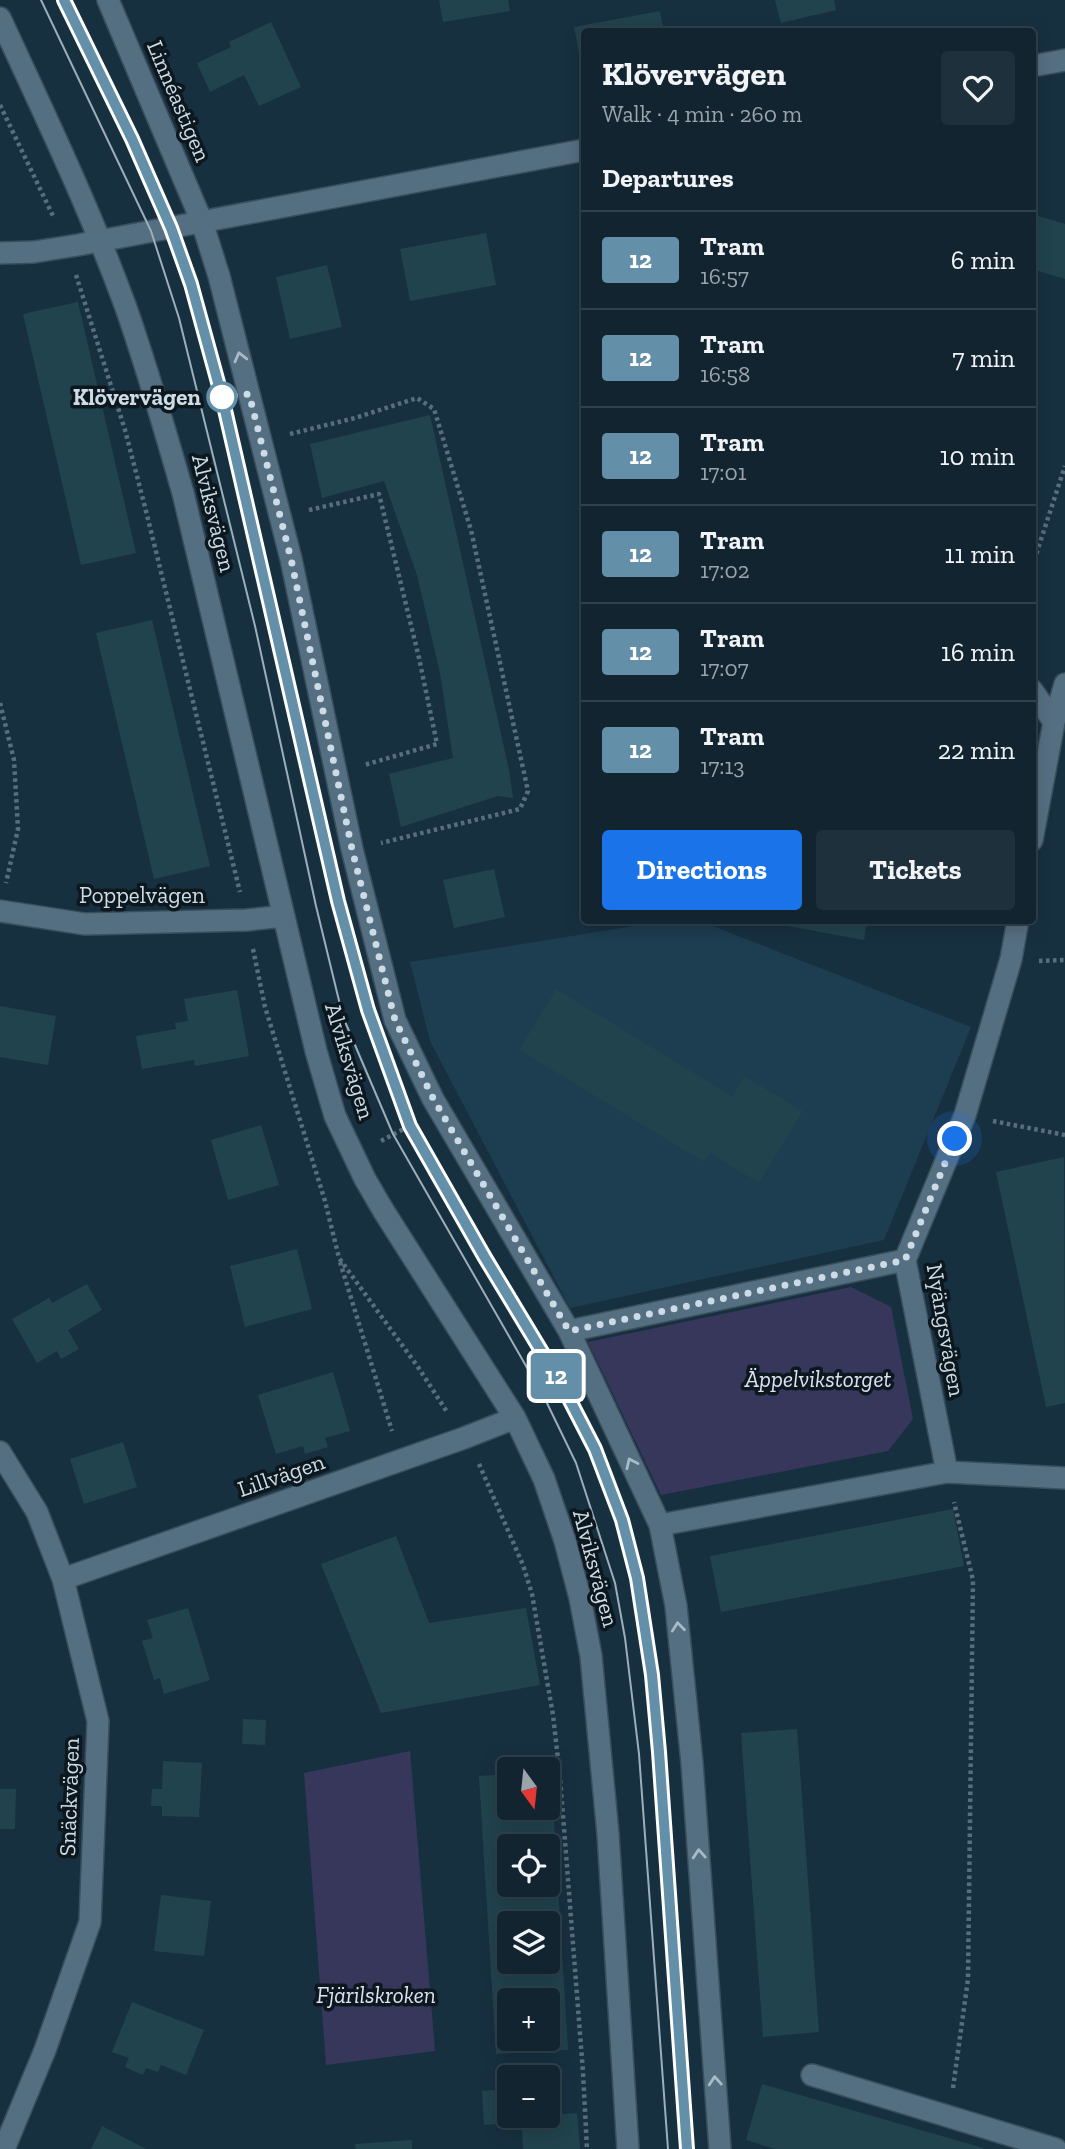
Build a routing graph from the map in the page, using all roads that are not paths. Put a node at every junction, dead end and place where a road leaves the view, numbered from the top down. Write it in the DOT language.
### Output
graph roads {
  1 [pos="108,0"];
  2 [pos="0,18"];
  3 [pos="1065,60"];
  4 [pos="1036,65"];
  5 [pos="581,151"];
  6 [pos="202,222"];
  7 [pos="100,241"];
  8 [pos="0,253"];
  9 [pos="1065,684"];
  10 [pos="1036,696"];
  11 [pos="1054,722"];
  12 [pos="1036,819"];
  13 [pos="0,911"];
  14 [pos="284,916"];
  15 [pos="1017,924"];
  16 [pos="905,1260"];
  17 [pos="569,1331"];
  18 [pos="515,1418"];
  19 [pos="0,1452"];
  20 [pos="947,1472"];
  21 [pos="1065,1478"];
  22 [pos="660,1525"];
  23 [pos="63,1579"];
  24 [pos="812,2076"];
  25 [pos="4,2149"];
  26 [pos="628,2149"];
  27 [pos="720,2149"];
  28 [pos="1056,2149"];
  1 -- 6 [label="street, Linnéastigen"];
  2 -- 7 [label="street, Alviksvägen"];
  3 -- 4 [label="street"];
  5 -- 6 [label="street"];
  6 -- 7 [label="street"];
  17 -- 6 [label="street, one-way"];
  7 -- 8 [label="street"];
  7 -- 14 [label="street, Alviksvägen"];
  9 -- 11 [label="street"];
  10 -- 11 [label="street"];
  11 -- 12 [label="street"];
  13 -- 14 [label="street, Poppelvägen"];
  14 -- 18 [label="street, Alviksvägen"];
  15 -- 16 [label="street, Nyängsvägen"];
  16 -- 17 [label="street"];
  16 -- 20 [label="street, Nyängsvägen"];
  22 -- 17 [label="street, one-way"];
  18 -- 23 [label="street, Lillvägen"];
  18 -- 26 [label="street, Alviksvägen"];
  19 -- 23 [label="street, Snäckvägen"];
  20 -- 21 [label="street"];
  20 -- 22 [label="street"];
  27 -- 22 [label="street, one-way"];
  23 -- 25 [label="street, Snäckvägen"];
  24 -- 28 [label="street"];
}
